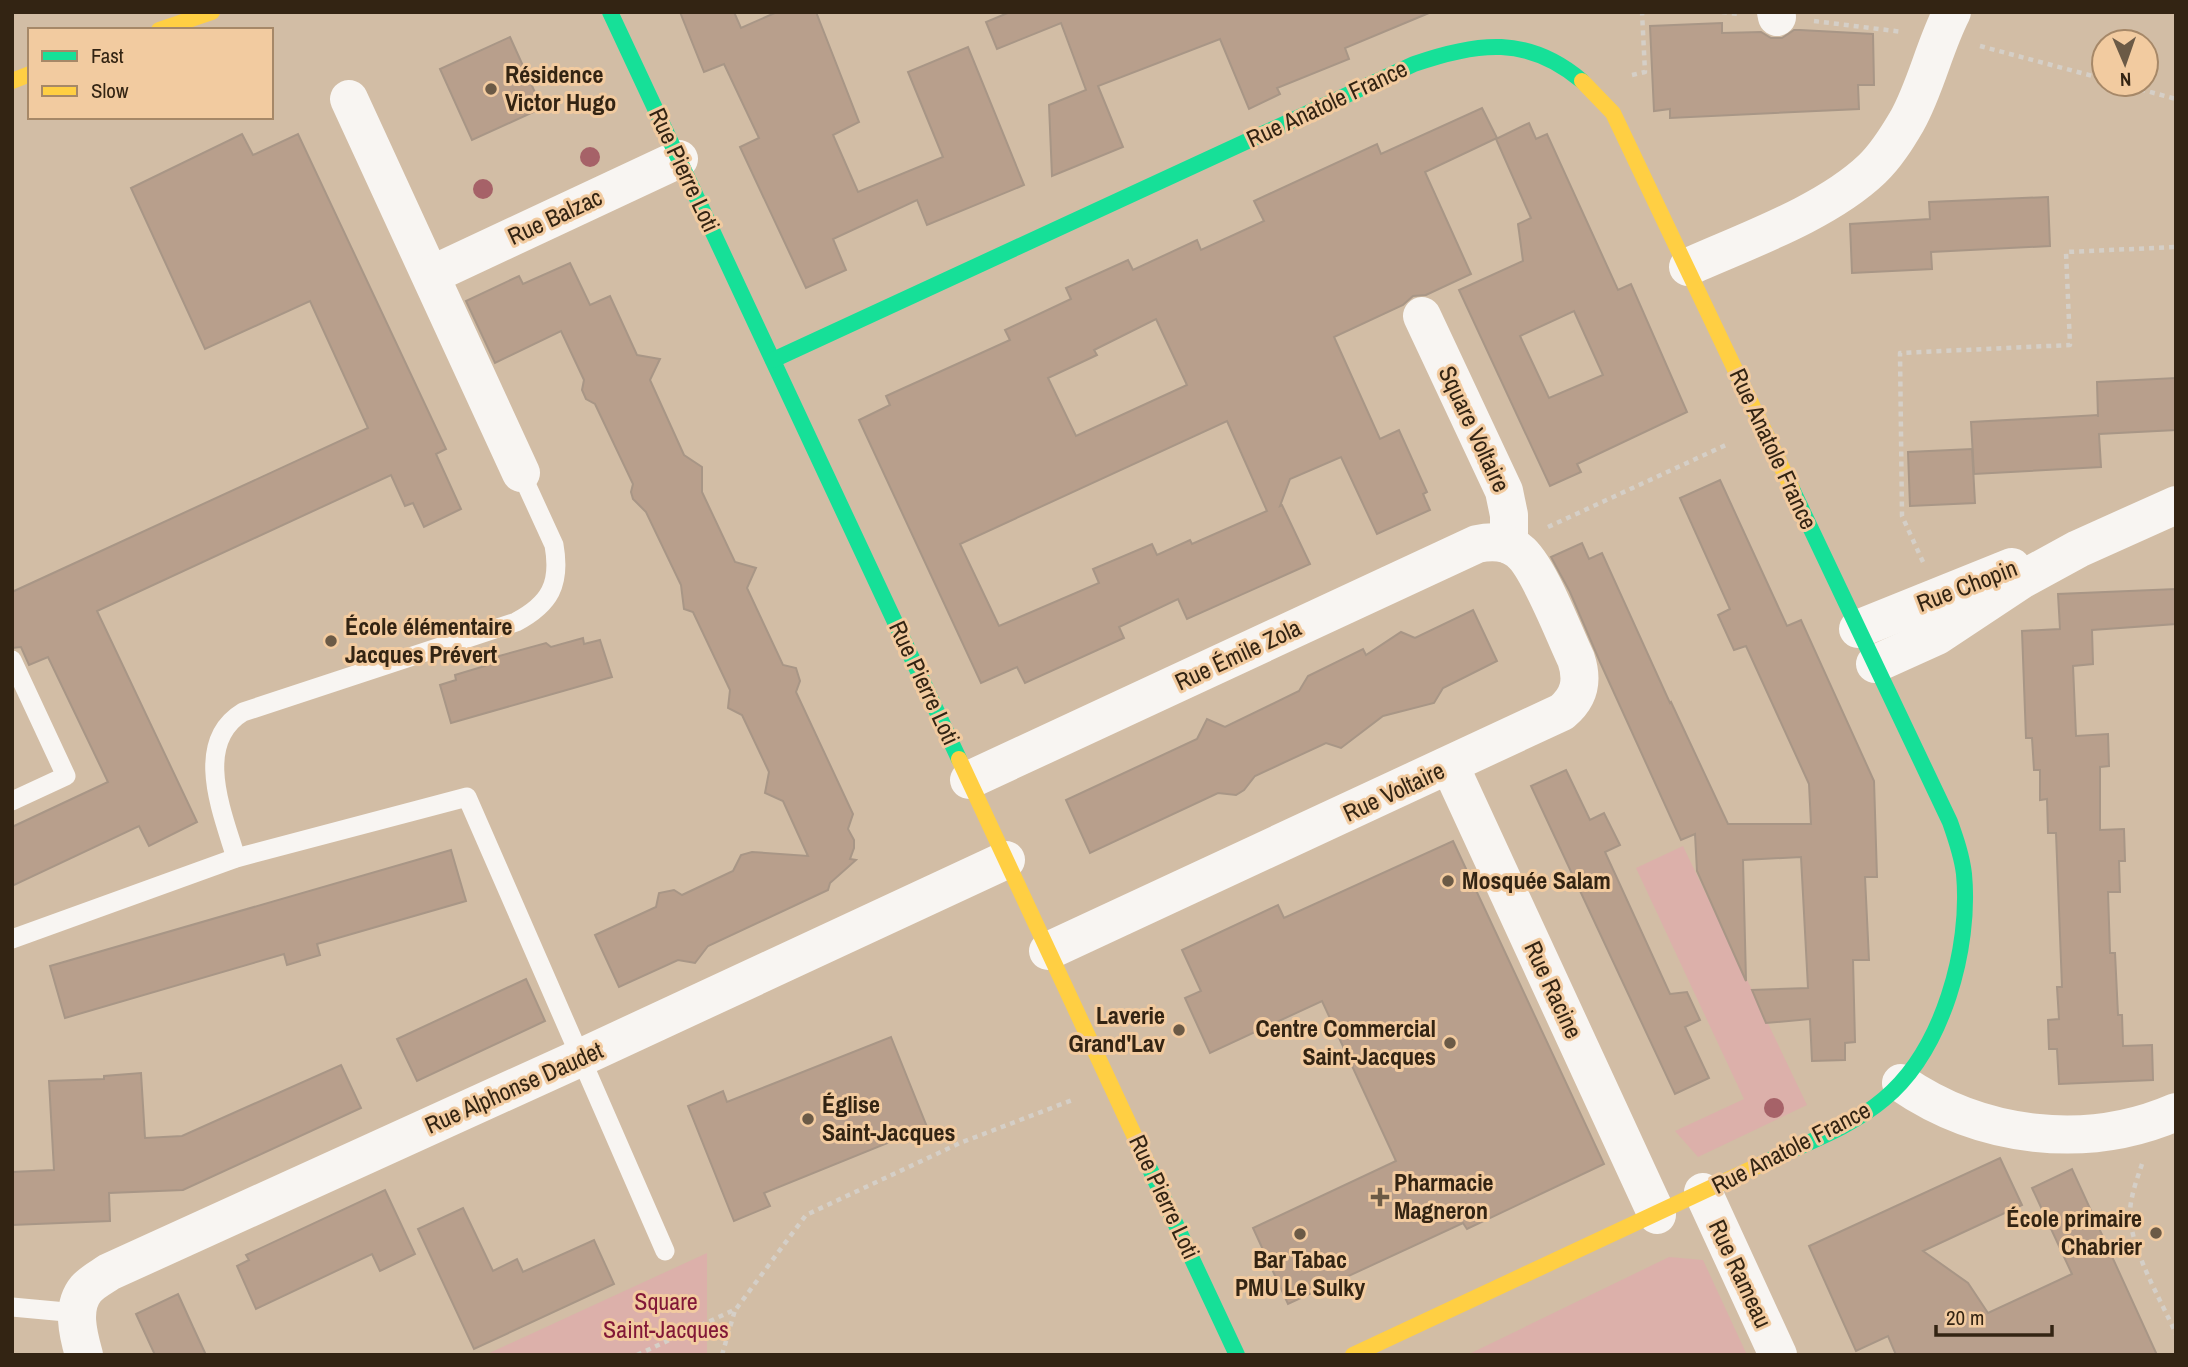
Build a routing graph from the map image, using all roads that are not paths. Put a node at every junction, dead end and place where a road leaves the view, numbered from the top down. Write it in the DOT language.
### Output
graph roads {
  1 [pos="212,12"];
  2 [pos="610,12"];
  3 [pos="1952,12"];
  4 [pos="165,28"];
  5 [pos="349,99"];
  6 [pos="679,159"];
  7 [pos="1688,267"];
  8 [pos="430,275"];
  9 [pos="1422,316"];
  10 [pos="773,360"];
  11 [pos="521,472"];
  12 [pos="2176,505"];
  13 [pos="1509,545"];
  14 [pos="2078,549"];
  15 [pos="1858,629"];
  16 [pos="12,660"];
  17 [pos="1875,664"];
  18 [pos="1450,766"];
  19 [pos="969,780"];
  20 [pos="12,801"];
  21 [pos="236,858"];
  22 [pos="1006,860"];
  23 [pos="12,939"];
  24 [pos="1048,951"];
  25 [pos="582,1057"];
  26 [pos="1901,1083"];
  27 [pos="2160,1118"];
  28 [pos="1703,1192"];
  29 [pos="1657,1215"];
  30 [pos="665,1251"];
  31 [pos="12,1307"];
  32 [pos="77,1313"];
  33 [pos="84,1355"];
  34 [pos="1237,1355"];
  35 [pos="1353,1355"];
  36 [pos="1778,1355"];
  1 -- 4 [label="street"];
  2 -- 6 [label="street, Rue Pierre Loti"];
  3 -- 7 [label="street"];
  5 -- 8 [label="street"];
  6 -- 8 [label="street, Rue Balzac"];
  6 -- 10 [label="street, Rue Pierre Loti"];
  7 -- 10 [label="street, Rue Anatole France"];
  7 -- 15 [label="street, Rue Anatole France"];
  8 -- 11 [label="street"];
  9 -- 13 [label="street, Square Voltaire"];
  10 -- 19 [label="street, Rue Pierre Loti"];
  11 -- 21 [label="lane"];
  12 -- 14 [label="street, Rue Chopin"];
  13 -- 18 [label="street, Rue Voltaire"];
  13 -- 19 [label="street, Rue Émile Zola"];
  14 -- 15 [label="street, Rue Chopin"];
  14 -- 17 [label="street, Rue Chopin"];
  15 -- 17 [label="street, Rue Anatole France"];
  16 -- 20 [label="lane"];
  17 -- 26 [label="street, Rue Anatole France"];
  18 -- 24 [label="street, Rue Voltaire"];
  18 -- 29 [label="street, Rue Racine"];
  19 -- 22 [label="street, Rue Pierre Loti"];
  21 -- 23 [label="lane"];
  21 -- 25 [label="lane"];
  22 -- 24 [label="street, Rue Pierre Loti"];
  22 -- 25 [label="street, Rue Alphonse Daudet"];
  24 -- 34 [label="street, Rue Pierre Loti"];
  25 -- 30 [label="lane"];
  25 -- 32 [label="street, Rue Alphonse Daudet"];
  26 -- 27 [label="street"];
  26 -- 28 [label="street, Rue Anatole France"];
  28 -- 29 [label="street, Rue Anatole France"];
  28 -- 36 [label="street, Rue Rameau"];
  29 -- 35 [label="street, Rue Anatole France"];
  31 -- 32 [label="lane"];
  32 -- 33 [label="street"];
}
